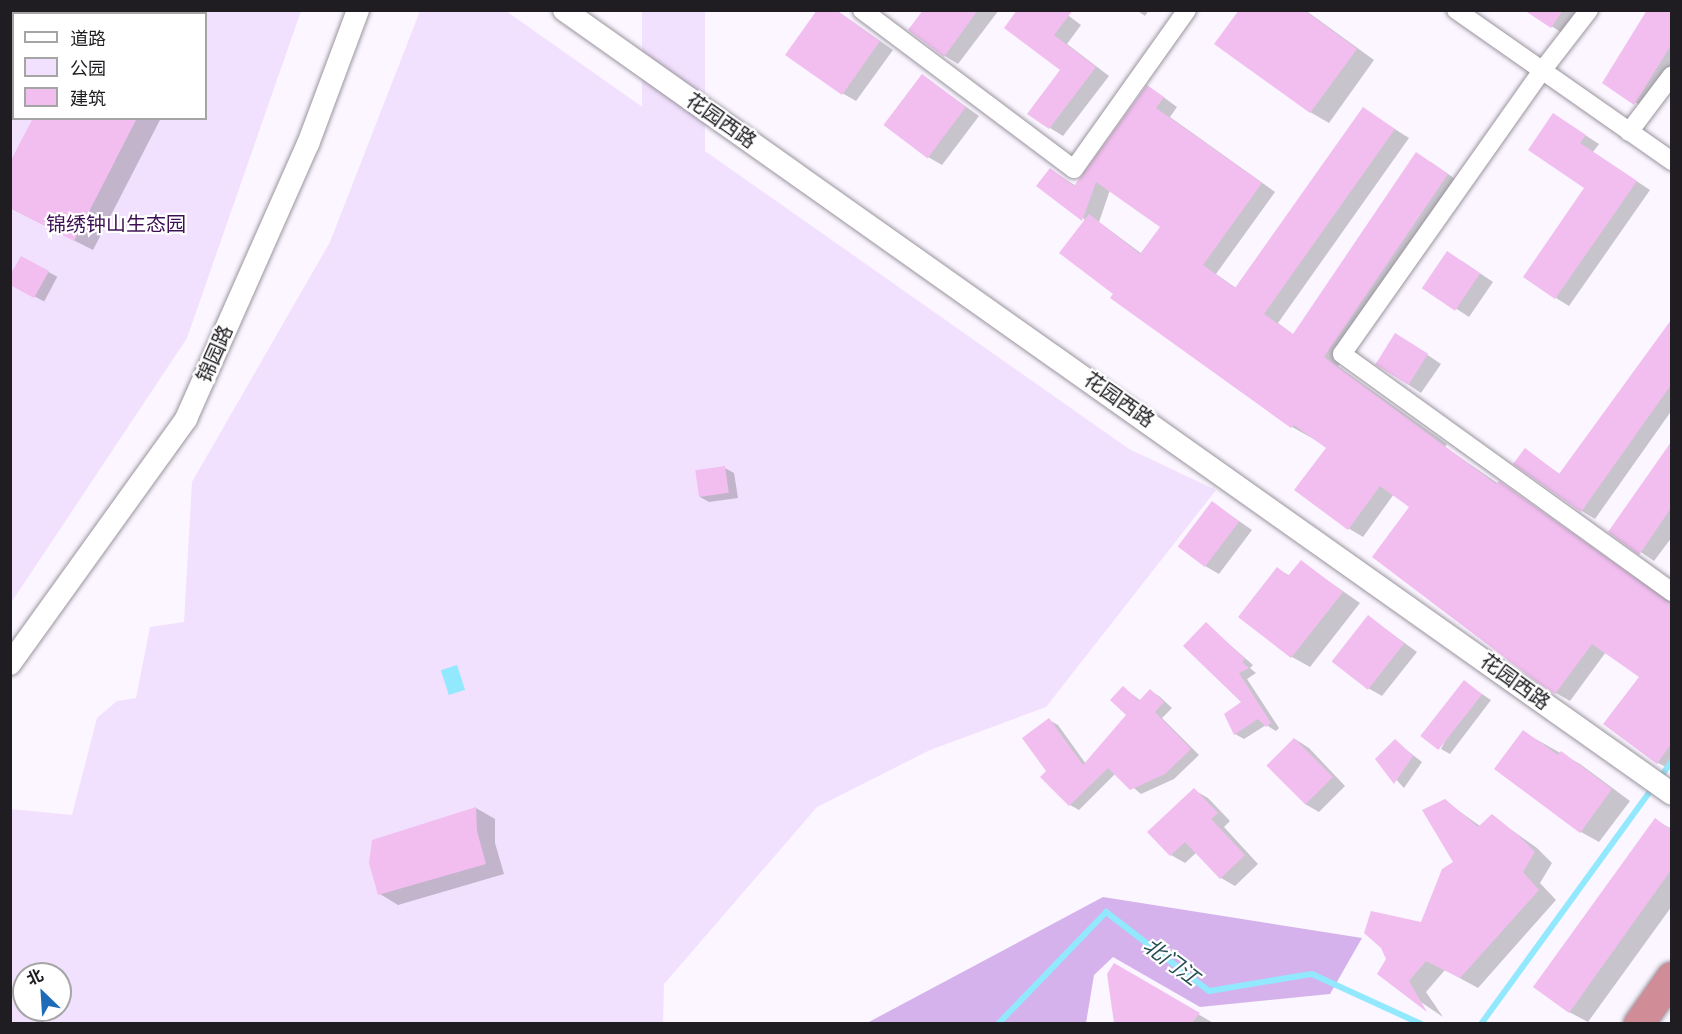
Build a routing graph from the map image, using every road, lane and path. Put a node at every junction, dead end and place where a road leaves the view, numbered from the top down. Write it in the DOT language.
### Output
graph roads {
  1 [pos="358,10"];
  2 [pos="564,10"];
  3 [pos="862,10"];
  4 [pos="1187,10"];
  5 [pos="1456,10"];
  6 [pos="1589,10"];
  7 [pos="1541,72"];
  8 [pos="1671,75"];
  9 [pos="1629,132"];
  10 [pos="1671,160"];
  11 [pos="1671,592"];
  12 [pos="10,664"];
  13 [pos="1669,792"];
  14 [pos="1671,977"];
  15 [pos="1639,1023"];
  1 -- 12 [label="street, 锦园路"];
  2 -- 13 [label="street, 花园西路"];
  3 -- 4 [label="street"];
  5 -- 7 [label="street"];
  6 -- 7 [label="street"];
  7 -- 9 [label="street"];
  7 -- 11 [label="street"];
  8 -- 9 [label="street"];
  9 -- 10 [label="street"];
  14 -- 15 [label="highway"];
}
